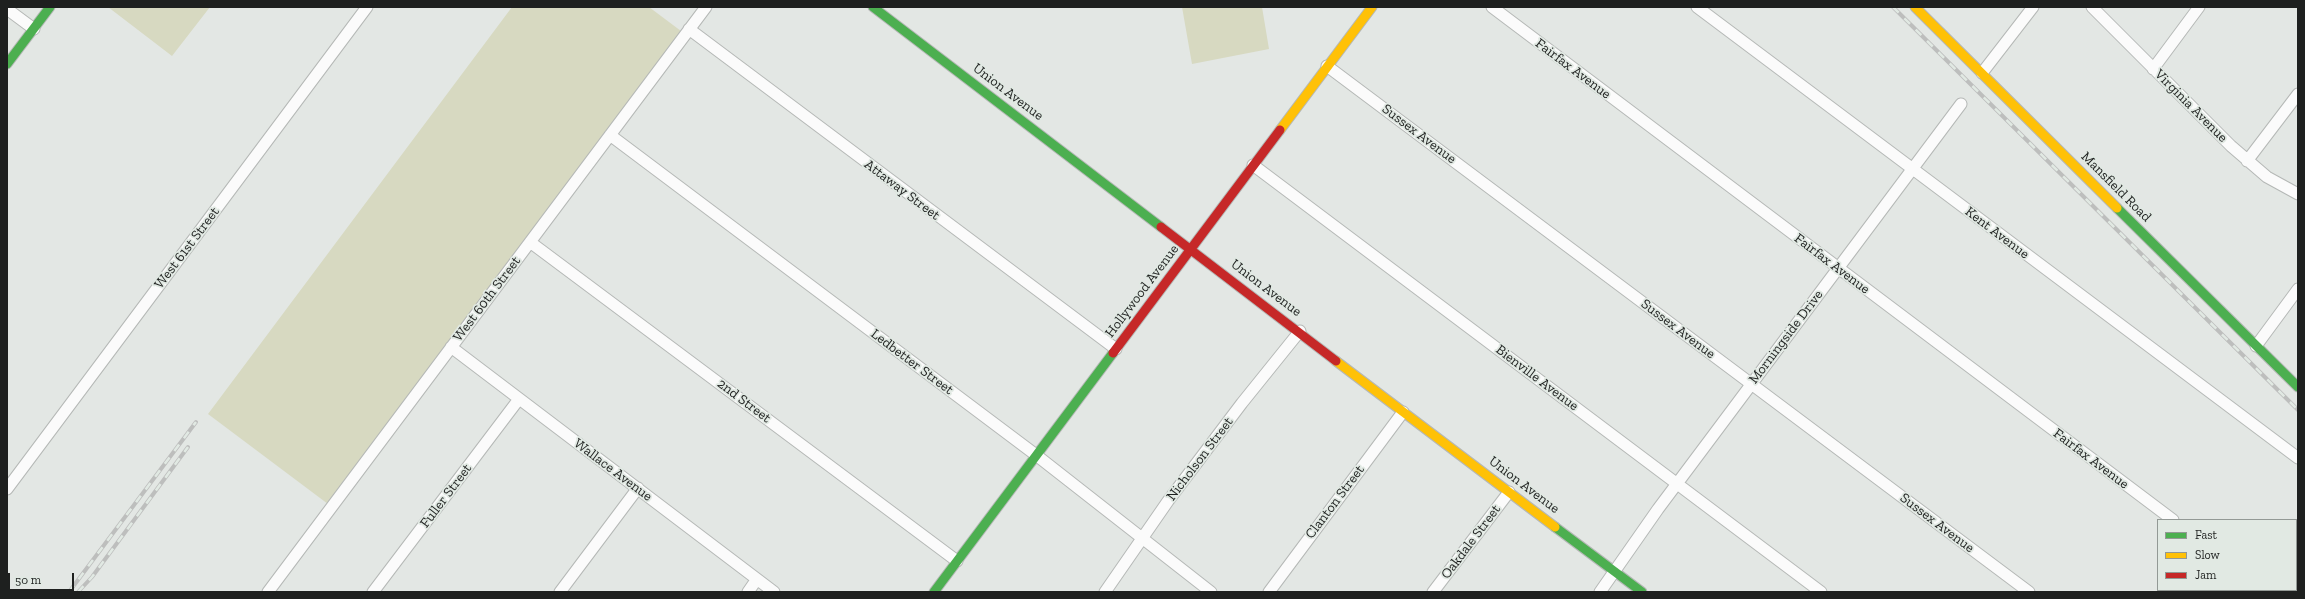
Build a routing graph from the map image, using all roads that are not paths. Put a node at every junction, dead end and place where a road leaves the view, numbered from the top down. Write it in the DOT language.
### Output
graph roads {
  1 [pos="50,7"];
  2 [pos="367,7"];
  3 [pos="706,7"];
  4 [pos="873,7"];
  5 [pos="1372,7"];
  6 [pos="1492,7"];
  7 [pos="1697,7"];
  8 [pos="1915,7"];
  9 [pos="2033,7"];
  10 [pos="2092,7"];
  11 [pos="2199,7"];
  12 [pos="7,9"];
  13 [pos="34,29"];
  14 [pos="689,29"];
  15 [pos="7,64"];
  16 [pos="1328,66"];
  17 [pos="2153,69"];
  18 [pos="1982,73"];
  19 [pos="2298,94"];
  20 [pos="1961,104"];
  21 [pos="610,135"];
  22 [pos="2247,161"];
  23 [pos="1253,165"];
  24 [pos="1912,168"];
  25 [pos="2298,194"];
  26 [pos="530,242"];
  27 [pos="1191,248"];
  28 [pos="1837,268"];
  29 [pos="2298,289"];
  30 [pos="1300,331"];
  31 [pos="2256,346"];
  32 [pos="451,347"];
  33 [pos="1116,349"];
  34 [pos="1751,383"];
  35 [pos="2298,387"];
  36 [pos="519,399"];
  37 [pos="1403,412"];
  38 [pos="1036,455"];
  39 [pos="2298,458"];
  40 [pos="1677,484"];
  41 [pos="638,488"];
  42 [pos="7,489"];
  43 [pos="1509,492"];
  44 [pos="2171,519"];
  45 [pos="1143,540"];
  46 [pos="957,561"];
  47 [pos="1614,571"];
  48 [pos="757,579"];
  49 [pos="268,592"];
  50 [pos="372,592"];
  51 [pos="560,592"];
  52 [pos="748,592"];
  53 [pos="774,592"];
  54 [pos="934,592"];
  55 [pos="1105,592"];
  56 [pos="1211,592"];
  57 [pos="1268,592"];
  58 [pos="1434,592"];
  59 [pos="1600,592"];
  60 [pos="1642,592"];
  61 [pos="1821,592"];
  62 [pos="2029,592"];
  1 -- 13 [label="main road"];
  2 -- 42 [label="street, West 61st Street"];
  3 -- 14 [label="street, West 60th Street"];
  4 -- 27 [label="main road, Union Avenue"];
  5 -- 16 [label="main road, Hollywood Avenue"];
  6 -- 28 [label="street, Fairfax Avenue"];
  7 -- 24 [label="street, Kent Avenue"];
  8 -- 18 [label="main road, Mansfield Road"];
  9 -- 18 [label="street"];
  10 -- 17 [label="street, Virginia Avenue"];
  11 -- 17 [label="street"];
  12 -- 13 [label="street"];
  13 -- 15 [label="main road"];
  14 -- 21 [label="street, West 60th Street"];
  14 -- 33 [label="street, Attaway Street"];
  16 -- 23 [label="main road, Hollywood Avenue"];
  16 -- 34 [label="street, Sussex Avenue"];
  17 -- 22 [label="street, Virginia Avenue"];
  18 -- 31 [label="main road, Mansfield Road"];
  19 -- 22 [label="street"];
  20 -- 24 [label="street, Morningside Drive"];
  21 -- 26 [label="street, West 60th Street"];
  21 -- 38 [label="street, Ledbetter Street"];
  22 -- 25 [label="street, Virginia Avenue"];
  23 -- 27 [label="main road, Hollywood Avenue"];
  23 -- 40 [label="street, Bienville Avenue"];
  24 -- 28 [label="street, Morningside Drive"];
  24 -- 39 [label="street, Kent Avenue"];
  26 -- 32 [label="street, West 60th Street"];
  26 -- 46 [label="street, 2nd Street"];
  27 -- 30 [label="main road, Union Avenue"];
  27 -- 33 [label="main road, Hollywood Avenue"];
  28 -- 34 [label="street, Morningside Drive"];
  28 -- 44 [label="street, Fairfax Avenue"];
  29 -- 31 [label="street"];
  30 -- 37 [label="main road, Union Avenue"];
  30 -- 45 [label="street, Nicholson Street"];
  31 -- 35 [label="main road, Mansfield Road"];
  32 -- 36 [label="street, Wallace Avenue"];
  32 -- 49 [label="street, West 60th Street"];
  33 -- 38 [label="main road, Hollywood Avenue"];
  34 -- 40 [label="street, Morningside Drive"];
  34 -- 62 [label="street, Sussex Avenue"];
  36 -- 41 [label="street, Wallace Avenue"];
  36 -- 50 [label="street, Fuller Street"];
  37 -- 43 [label="main road, Union Avenue"];
  37 -- 57 [label="street, Clanton Street"];
  38 -- 45 [label="street, Ledbetter Street"];
  38 -- 46 [label="main road, Hollywood Avenue"];
  40 -- 47 [label="street, Morningside Drive"];
  40 -- 61 [label="street, Bienville Avenue"];
  41 -- 48 [label="street, Wallace Avenue"];
  41 -- 51 [label="street"];
  43 -- 47 [label="main road, Union Avenue"];
  43 -- 58 [label="street, Oakdale Street"];
  45 -- 55 [label="street, Nicholson Street"];
  45 -- 56 [label="street, Ledbetter Street"];
  46 -- 54 [label="main road, Hollywood Avenue"];
  47 -- 59 [label="street, Morningside Drive"];
  47 -- 60 [label="main road, Union Avenue"];
  48 -- 52 [label="street"];
  48 -- 53 [label="street, Wallace Avenue"];
}
